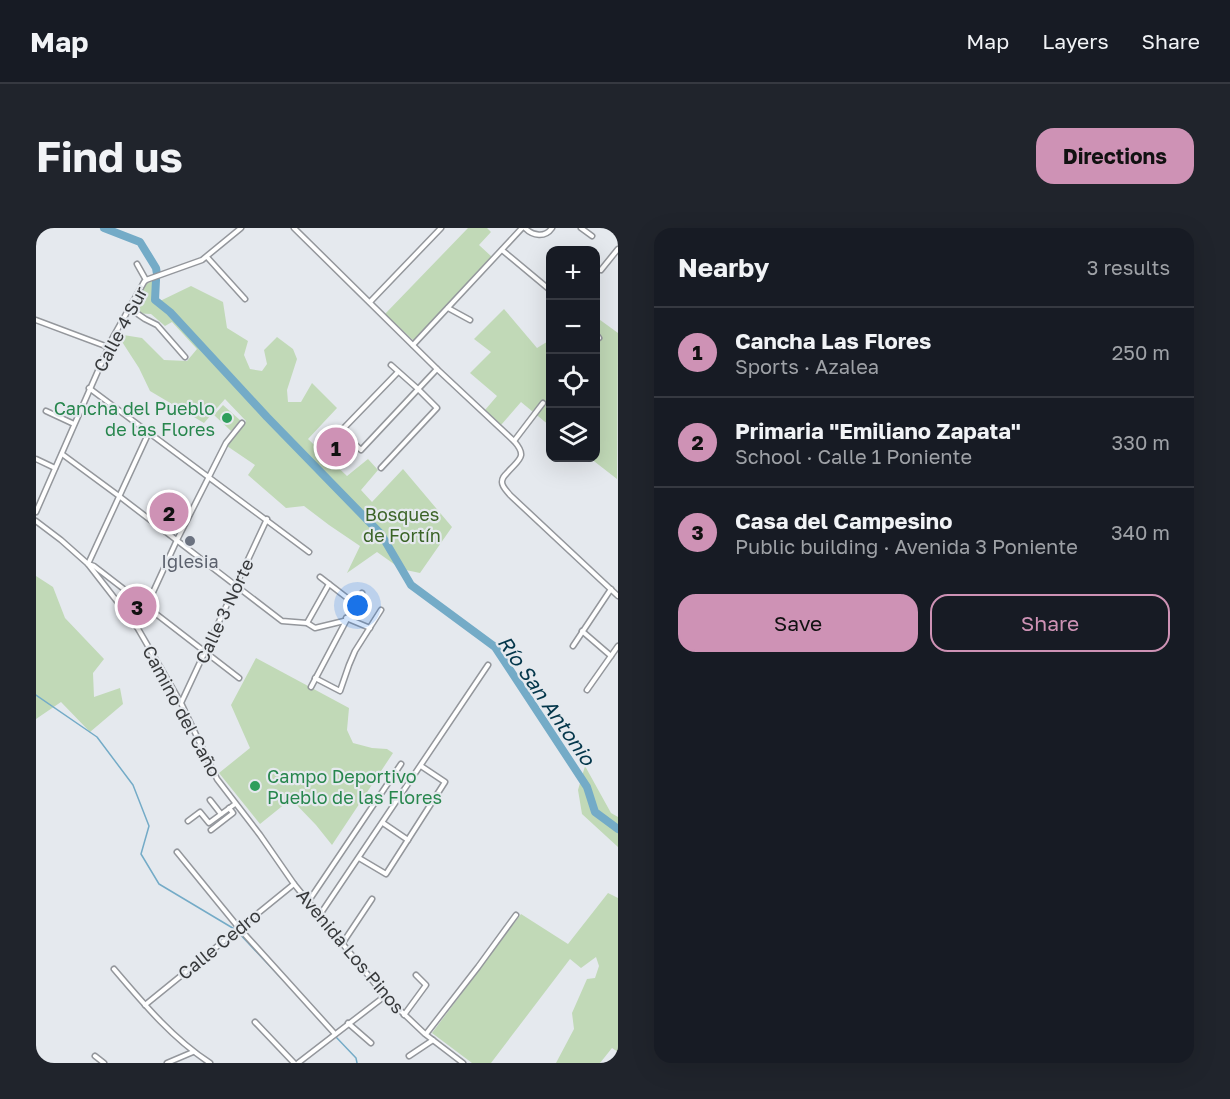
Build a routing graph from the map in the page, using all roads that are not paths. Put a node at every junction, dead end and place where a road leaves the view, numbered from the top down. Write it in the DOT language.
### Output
graph roads {
  1 [pos="241,228"];
  2 [pos="294,228"];
  3 [pos="441,228"];
  4 [pos="523,228"];
  5 [pos="552,228"];
  6 [pos="581,228"];
  7 [pos="592,236"];
  8 [pos="618,249"];
  9 [pos="502,250"];
  10 [pos="207,256"];
  11 [pos="136,264"];
  12 [pos="601,270"];
  13 [pos="147,280"];
  14 [pos="546,287"];
  15 [pos="245,299"];
  16 [pos="370,302"];
  17 [pos="129,308"];
  18 [pos="448,308"];
  19 [pos="36,320"];
  20 [pos="471,320"];
  21 [pos="413,345"];
  22 [pos="108,347"];
  23 [pos="185,357"];
  24 [pos="391,365"];
  25 [pos="437,369"];
  26 [pos="398,372"];
  27 [pos="89,388"];
  28 [pos="418,389"];
  29 [pos="543,403"];
  30 [pos="46,411"];
  31 [pos="242,423"];
  32 [pos="74,424"];
  33 [pos="149,432"];
  34 [pos="514,441"];
  35 [pos="62,454"];
  36 [pos="36,459"];
  37 [pos="56,468"];
  38 [pos="381,468"];
  39 [pos="209,476"];
  40 [pos="119,496"];
  41 [pos="36,512"];
  42 [pos="267,519"];
  43 [pos="36,521"];
  44 [pos="177,540"];
  45 [pos="309,552"];
  46 [pos="88,564"];
  47 [pos="320,577"];
  48 [pos="329,584"];
  49 [pos="236,586"];
  50 [pos="611,589"];
  51 [pos="362,593"];
  52 [pos="618,596"];
  53 [pos="355,604"];
  54 [pos="147,606"];
  55 [pos="381,610"];
  56 [pos="345,619"];
  57 [pos="307,623"];
  58 [pos="137,627"];
  59 [pos="370,628"];
  60 [pos="581,631"];
  61 [pos="573,646"];
  62 [pos="618,646"];
  63 [pos="205,651"];
  64 [pos="611,656"];
  65 [pos="488,665"];
  66 [pos="239,678"];
  67 [pos="315,678"];
  68 [pos="311,687"];
  69 [pos="587,690"];
  70 [pos="181,703"];
  71 [pos="401,764"];
  72 [pos="421,766"];
  73 [pos="210,800"];
  74 [pos="235,804"];
  75 [pos="229,808"];
  76 [pos="221,814"];
  77 [pos="188,821"];
  78 [pos="383,823"];
  79 [pos="212,830"];
  80 [pos="408,840"];
  81 [pos="177,852"];
  82 [pos="359,858"];
  83 [pos="294,884"];
  84 [pos="372,899"];
  85 [pos="308,902"];
  86 [pos="516,915"];
  87 [pos="319,916"];
  88 [pos="239,928"];
  89 [pos="342,944"];
  90 [pos="114,969"];
  91 [pos="416,975"];
  92 [pos="385,996"];
  93 [pos="145,1005"];
  94 [pos="404,1015"];
  95 [pos="255,1022"];
  96 [pos="348,1023"];
  97 [pos="335,1034"];
  98 [pos="425,1034"];
  99 [pos="433,1040"];
  100 [pos="371,1043"];
  101 [pos="193,1052"];
  102 [pos="96,1056"];
  103 [pos="409,1056"];
  104 [pos="104,1063"];
  105 [pos="167,1063"];
  106 [pos="210,1063"];
  107 [pos="296,1063"];
  108 [pos="463,1063"];
  1 -- 10 [label="street, Calle 4 Sur"];
  2 -- 16 [label="street"];
  3 -- 16 [label="street"];
  4 -- 5 [label="street"];
  4 -- 9 [label="street"];
  6 -- 7 [label="street"];
  8 -- 12 [label="street"];
  9 -- 14 [label="street"];
  9 -- 18 [label="street"];
  10 -- 13 [label="street, Calle 4 Sur"];
  10 -- 15 [label="street"];
  11 -- 13 [label="street"];
  13 -- 17 [label="street, Calle 4 Sur"];
  16 -- 21 [label="street"];
  17 -- 22 [label="street, Calle 4 Sur"];
  17 -- 23 [label="street"];
  18 -- 20 [label="street"];
  18 -- 21 [label="street"];
  19 -- 22 [label="street"];
  21 -- 25 [label="street"];
  22 -- 27 [label="street, Calle 4 Sur"];
  24 -- 26 [label="street"];
  25 -- 28 [label="street"];
  25 -- 34 [label="street"];
  26 -- 28 [label="street"];
  26 -- 28 [label="street"];
  27 -- 32 [label="street, Calle 4 Sur"];
  27 -- 33 [label="street"];
  28 -- 38 [label="street"];
  29 -- 34 [label="street"];
  30 -- 32 [label="street"];
  31 -- 39 [label="street"];
  32 -- 35 [label="street, Calle 4 Sur"];
  33 -- 39 [label="street"];
  33 -- 40 [label="street"];
  34 -- 50 [label="street"];
  35 -- 37 [label="street, Calle 4 Sur"];
  35 -- 40 [label="street"];
  36 -- 37 [label="street"];
  37 -- 41 [label="street, Calle 4 Sur"];
  39 -- 42 [label="street"];
  39 -- 44 [label="street"];
  40 -- 44 [label="street"];
  40 -- 46 [label="street"];
  42 -- 45 [label="street"];
  42 -- 49 [label="street, Calle 3 Norte"];
  43 -- 46 [label="street, Camino del Caño"];
  44 -- 49 [label="street"];
  44 -- 54 [label="street"];
  46 -- 54 [label="street"];
  46 -- 58 [label="street, Camino del Caño"];
  47 -- 48 [label="street"];
  48 -- 53 [label="street"];
  48 -- 57 [label="street"];
  49 -- 57 [label="street"];
  49 -- 63 [label="street, Calle 3 Norte"];
  50 -- 52 [label="street"];
  50 -- 60 [label="street"];
  51 -- 53 [label="street"];
  53 -- 56 [label="street"];
  54 -- 58 [label="street"];
  54 -- 63 [label="street"];
  55 -- 59 [label="street"];
  56 -- 57 [label="street"];
  56 -- 59 [label="street"];
  56 -- 67 [label="street"];
  58 -- 70 [label="street, Camino del Caño"];
  59 -- 67 [label="street"];
  60 -- 61 [label="street"];
  60 -- 64 [label="street"];
  62 -- 64 [label="street"];
  63 -- 66 [label="street"];
  63 -- 70 [label="street, Calle 3 Norte"];
  64 -- 69 [label="street"];
  65 -- 72 [label="street"];
  67 -- 68 [label="street"];
  70 -- 74 [label="street, Camino del Caño"];
  71 -- 85 [label="street"];
  72 -- 78 [label="street"];
  72 -- 80 [label="street"];
  73 -- 76 [label="street"];
  74 -- 75 [label="street"];
  74 -- 83 [label="street, Camino del Caño"];
  75 -- 76 [label="street"];
  75 -- 79 [label="street"];
  76 -- 77 [label="street"];
  78 -- 80 [label="street"];
  78 -- 82 [label="street"];
  80 -- 82 [label="street"];
  81 -- 88 [label="street"];
  82 -- 87 [label="street"];
  83 -- 85 [label="street, Avenida Los Pinos"];
  83 -- 88 [label="street, Calle Cedro"];
  84 -- 89 [label="street"];
  85 -- 87 [label="street, Avenida Los Pinos"];
  86 -- 98 [label="street"];
  87 -- 89 [label="street, Avenida Los Pinos"];
  88 -- 93 [label="street, Calle Cedro"];
  88 -- 97 [label="street"];
  89 -- 92 [label="street, Avenida Los Pinos"];
  90 -- 93 [label="street"];
  91 -- 94 [label="street"];
  92 -- 94 [label="street, Avenida Los Pinos"];
  92 -- 96 [label="street"];
  93 -- 101 [label="street"];
  94 -- 98 [label="street, Avenida Los Pinos"];
  95 -- 107 [label="street"];
  96 -- 97 [label="street"];
  96 -- 100 [label="street"];
  97 -- 107 [label="street"];
  98 -- 99 [label="street, Avenida Los Pinos"];
  99 -- 103 [label="street"];
  99 -- 108 [label="street, Avenida Los Pinos"];
  101 -- 105 [label="street"];
  101 -- 106 [label="street"];
  102 -- 104 [label="street"];
}
